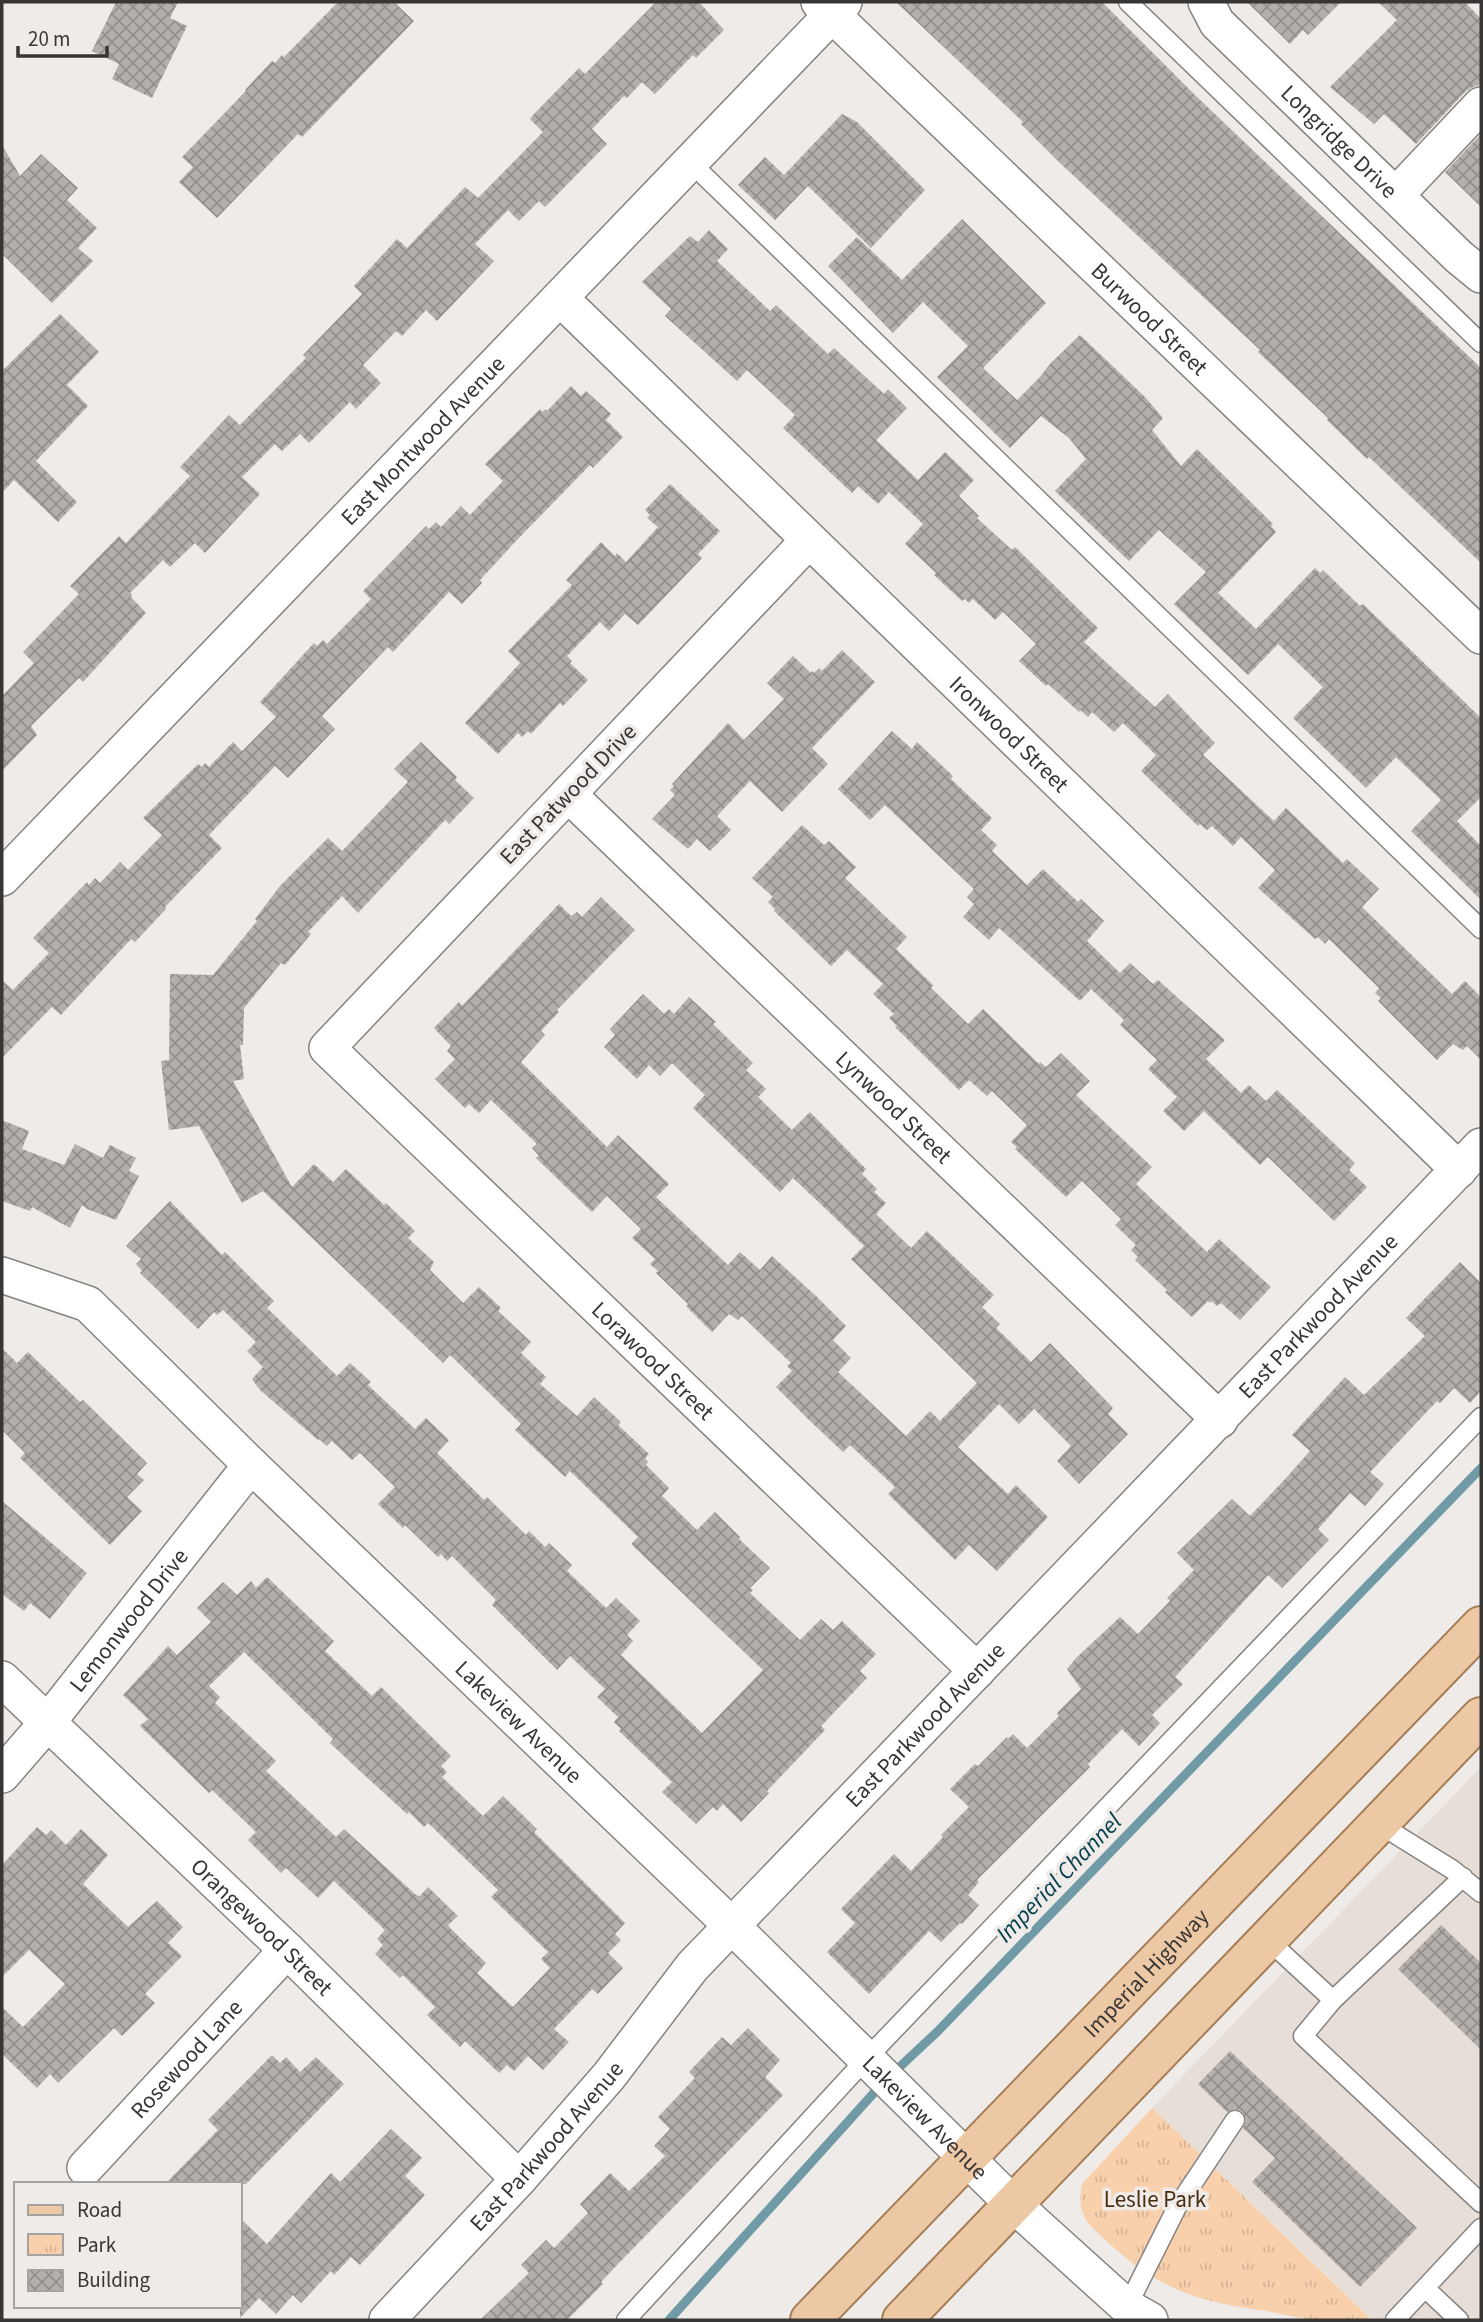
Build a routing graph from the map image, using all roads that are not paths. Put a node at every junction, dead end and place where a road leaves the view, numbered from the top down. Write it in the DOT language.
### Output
graph roads {
  1 [pos="1128,2"];
  2 [pos="1206,2"];
  3 [pos="832,6"];
  4 [pos="1481,106"];
  5 [pos="690,162"];
  6 [pos="1396,195"];
  7 [pos="1481,275"];
  8 [pos="560,298"];
  9 [pos="1481,343"];
  10 [pos="809,540"];
  11 [pos="1481,636"];
  12 [pos="568,794"];
  13 [pos="2,877"];
  14 [pos="1481,929"];
  15 [pos="327,1048"];
  16 [pos="1470,1158"];
  17 [pos="2,1275"];
  18 [pos="1481,1417"];
  19 [pos="1220,1420"];
  20 [pos="251,1465"];
  21 [pos="1481,1626"];
  22 [pos="977,1671"];
  23 [pos="2,1679"];
  24 [pos="1481,1717"];
  25 [pos="47,1723"];
  26 [pos="2,1775"];
  27 [pos="1379,1825"];
  28 [pos="1463,1877"];
  29 [pos="1481,1893"];
  30 [pos="731,1925"];
  31 [pos="1268,1940"];
  32 [pos="287,1950"];
  33 [pos="1333,2000"];
  34 [pos="866,2059"];
  35 [pos="1236,2120"];
  36 [pos="966,2158"];
  37 [pos="85,2168"];
  38 [pos="519,2179"];
  39 [pos="1481,2203"];
  40 [pos="1013,2204"];
  41 [pos="1481,2228"];
  42 [pos="1425,2288"];
  43 [pos="1139,2314"];
  44 [pos="387,2320"];
  45 [pos="626,2320"];
  46 [pos="810,2320"];
  47 [pos="902,2320"];
  48 [pos="1395,2320"];
  49 [pos="1459,2320"];
  1 -- 9 [label="lane"];
  2 -- 6 [label="street, Longridge Drive"];
  3 -- 5 [label="street, East Montwood Avenue"];
  3 -- 11 [label="street, Burwood Street"];
  4 -- 6 [label="street"];
  5 -- 8 [label="street, East Montwood Avenue"];
  5 -- 14 [label="lane"];
  6 -- 7 [label="street, Longridge Drive"];
  8 -- 10 [label="street, Ironwood Street"];
  8 -- 13 [label="street, East Montwood Avenue"];
  10 -- 12 [label="street, East Patwood Drive"];
  10 -- 16 [label="street, Ironwood Street"];
  12 -- 15 [label="street, East Patwood Drive"];
  12 -- 19 [label="street, Lynwood Street"];
  15 -- 22 [label="street, Lorawood Street"];
  16 -- 19 [label="street, East Parkwood Avenue"];
  17 -- 20 [label="street, Lakeview Avenue"];
  18 -- 34 [label="lane"];
  19 -- 22 [label="street, East Parkwood Avenue"];
  20 -- 25 [label="street, Lemonwood Drive"];
  20 -- 30 [label="street, Lakeview Avenue"];
  21 -- 36 [label="main road, Imperial Highway"];
  22 -- 30 [label="street, East Parkwood Avenue"];
  23 -- 25 [label="street, Orangewood Street"];
  24 -- 27 [label="main road"];
  25 -- 26 [label="street, Lemonwood Drive"];
  25 -- 32 [label="street, Orangewood Street"];
  27 -- 28 [label="lane"];
  27 -- 31 [label="main road"];
  28 -- 29 [label="lane"];
  28 -- 33 [label="lane"];
  30 -- 34 [label="street, Lakeview Avenue"];
  30 -- 38 [label="street, East Parkwood Avenue"];
  31 -- 33 [label="lane"];
  31 -- 40 [label="main road"];
  32 -- 37 [label="street, Rosewood Lane"];
  32 -- 38 [label="street, Orangewood Street"];
  33 -- 39 [label="lane"];
  34 -- 36 [label="street, Lakeview Avenue"];
  34 -- 45 [label="lane"];
  35 -- 43 [label="lane"];
  36 -- 40 [label="street, Lakeview Avenue"];
  36 -- 46 [label="main road, Imperial Highway"];
  38 -- 44 [label="street, East Parkwood Avenue"];
  40 -- 43 [label="street, Lakeview Avenue"];
  40 -- 47 [label="main road"];
  41 -- 42 [label="lane"];
  42 -- 48 [label="lane"];
  42 -- 49 [label="lane"];
}
